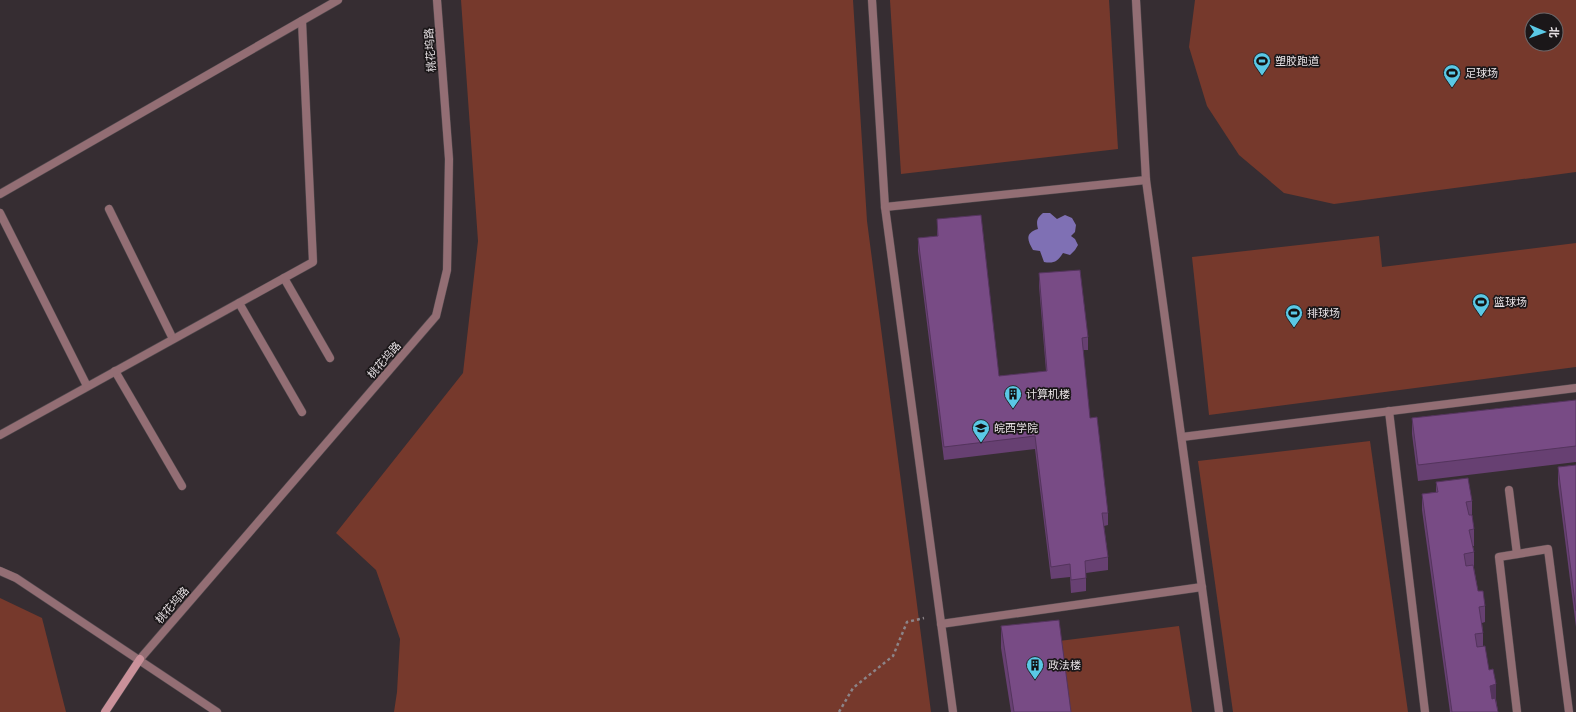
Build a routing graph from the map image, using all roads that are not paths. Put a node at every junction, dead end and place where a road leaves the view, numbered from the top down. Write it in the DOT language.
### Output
graph roads {
  1 [pos="338,0"];
  2 [pos="437,0"];
  3 [pos="872,0"];
  4 [pos="1136,0"];
  5 [pos="302,21"];
  6 [pos="1146,180"];
  7 [pos="0,194"];
  8 [pos="885,207"];
  9 [pos="109,208"];
  10 [pos="0,213"];
  11 [pos="284,278"];
  12 [pos="239,303"];
  13 [pos="173,339"];
  14 [pos="330,358"];
  15 [pos="115,371"];
  16 [pos="87,386"];
  17 [pos="1576,388"];
  18 [pos="1389,411"];
  19 [pos="302,412"];
  20 [pos="0,435"];
  21 [pos="1182,437"];
  22 [pos="182,486"];
  23 [pos="1509,490"];
  24 [pos="1517,554"];
  25 [pos="0,571"];
  26 [pos="1202,587"];
  27 [pos="941,624"];
  28 [pos="140,659"];
  29 [pos="105,712"];
  30 [pos="217,712"];
  31 [pos="953,712"];
  32 [pos="1219,712"];
  33 [pos="1425,712"];
  34 [pos="1517,712"];
  35 [pos="1569,712"];
  1 -- 5 [label="street"];
  2 -- 28 [label="street, 桃花坞路"];
  3 -- 8 [label="street"];
  4 -- 6 [label="street"];
  5 -- 7 [label="street"];
  5 -- 11 [label="street"];
  6 -- 8 [label="street"];
  6 -- 21 [label="street"];
  8 -- 27 [label="street"];
  9 -- 13 [label="street"];
  10 -- 16 [label="street"];
  11 -- 12 [label="street"];
  11 -- 14 [label="street"];
  12 -- 13 [label="street"];
  12 -- 19 [label="street"];
  13 -- 15 [label="street"];
  15 -- 16 [label="street"];
  15 -- 22 [label="street"];
  16 -- 20 [label="street"];
  17 -- 18 [label="street"];
  18 -- 21 [label="street"];
  18 -- 33 [label="street"];
  21 -- 26 [label="street"];
  23 -- 24 [label="street"];
  24 -- 34 [label="street"];
  24 -- 35 [label="street"];
  25 -- 28 [label="street"];
  26 -- 27 [label="street"];
  26 -- 32 [label="street"];
  27 -- 31 [label="street"];
  28 -- 29 [label="main road"];
  28 -- 30 [label="street"];
}
